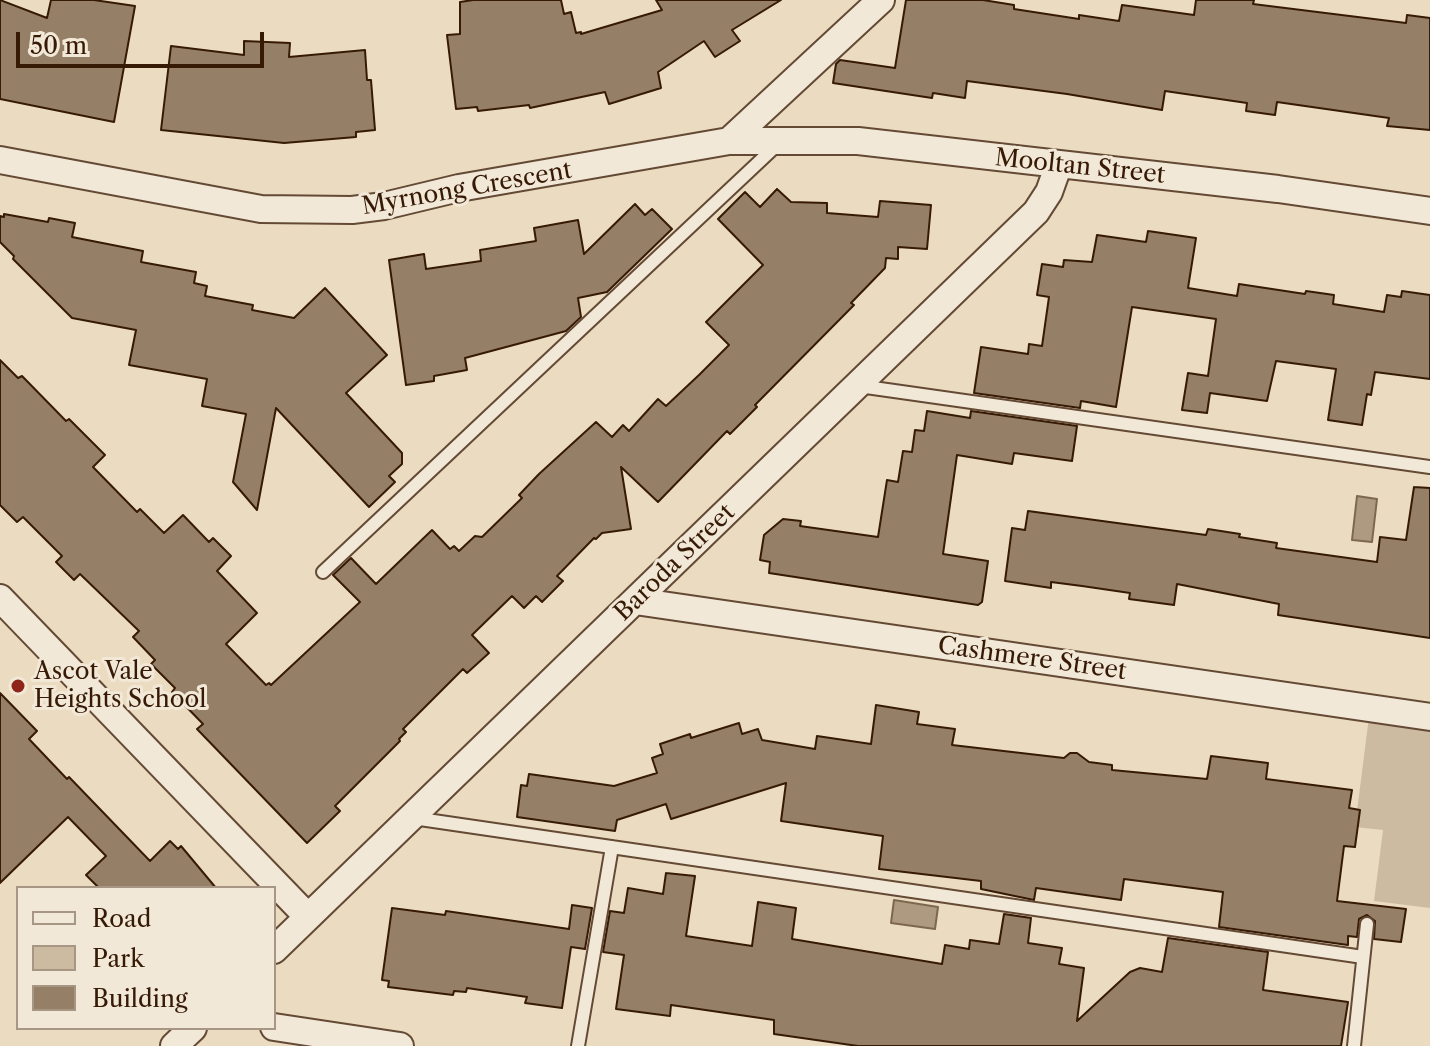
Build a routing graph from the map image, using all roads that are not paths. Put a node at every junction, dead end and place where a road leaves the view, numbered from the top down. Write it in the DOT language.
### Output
graph roads {
  1 [pos="881,0"];
  2 [pos="783,139"];
  3 [pos="729,141"];
  4 [pos="0,160"];
  5 [pos="1059,164"];
  6 [pos="1430,211"];
  7 [pos="859,386"];
  8 [pos="1430,467"];
  9 [pos="323,572"];
  10 [pos="0,598"];
  11 [pos="635,601"];
  12 [pos="1430,717"];
  13 [pos="410,818"];
  14 [pos="612,847"];
  15 [pos="308,917"];
  16 [pos="1367,924"];
  17 [pos="276,948"];
  18 [pos="1363,957"];
  19 [pos="276,1027"];
  20 [pos="191,1030"];
  21 [pos="174,1046"];
  22 [pos="400,1046"];
  23 [pos="578,1046"];
  24 [pos="1354,1046"];
  1 -- 3 [label="street"];
  2 -- 3 [label="street, Mooltan Street"];
  2 -- 5 [label="street, Mooltan Street"];
  2 -- 9 [label="lane"];
  3 -- 4 [label="street, Myrnong Crescent"];
  5 -- 6 [label="street, Mooltan Street"];
  5 -- 7 [label="street, Baroda Street"];
  7 -- 8 [label="lane"];
  7 -- 11 [label="street, Baroda Street"];
  10 -- 15 [label="street"];
  11 -- 12 [label="street, Cashmere Street"];
  11 -- 13 [label="street, Baroda Street"];
  13 -- 14 [label="lane"];
  13 -- 15 [label="street, Baroda Street"];
  14 -- 18 [label="lane"];
  14 -- 23 [label="lane"];
  15 -- 17 [label="street, Baroda Street"];
  16 -- 18 [label="lane"];
  18 -- 24 [label="lane"];
  19 -- 22 [label="street"];
  20 -- 21 [label="street"];
}
